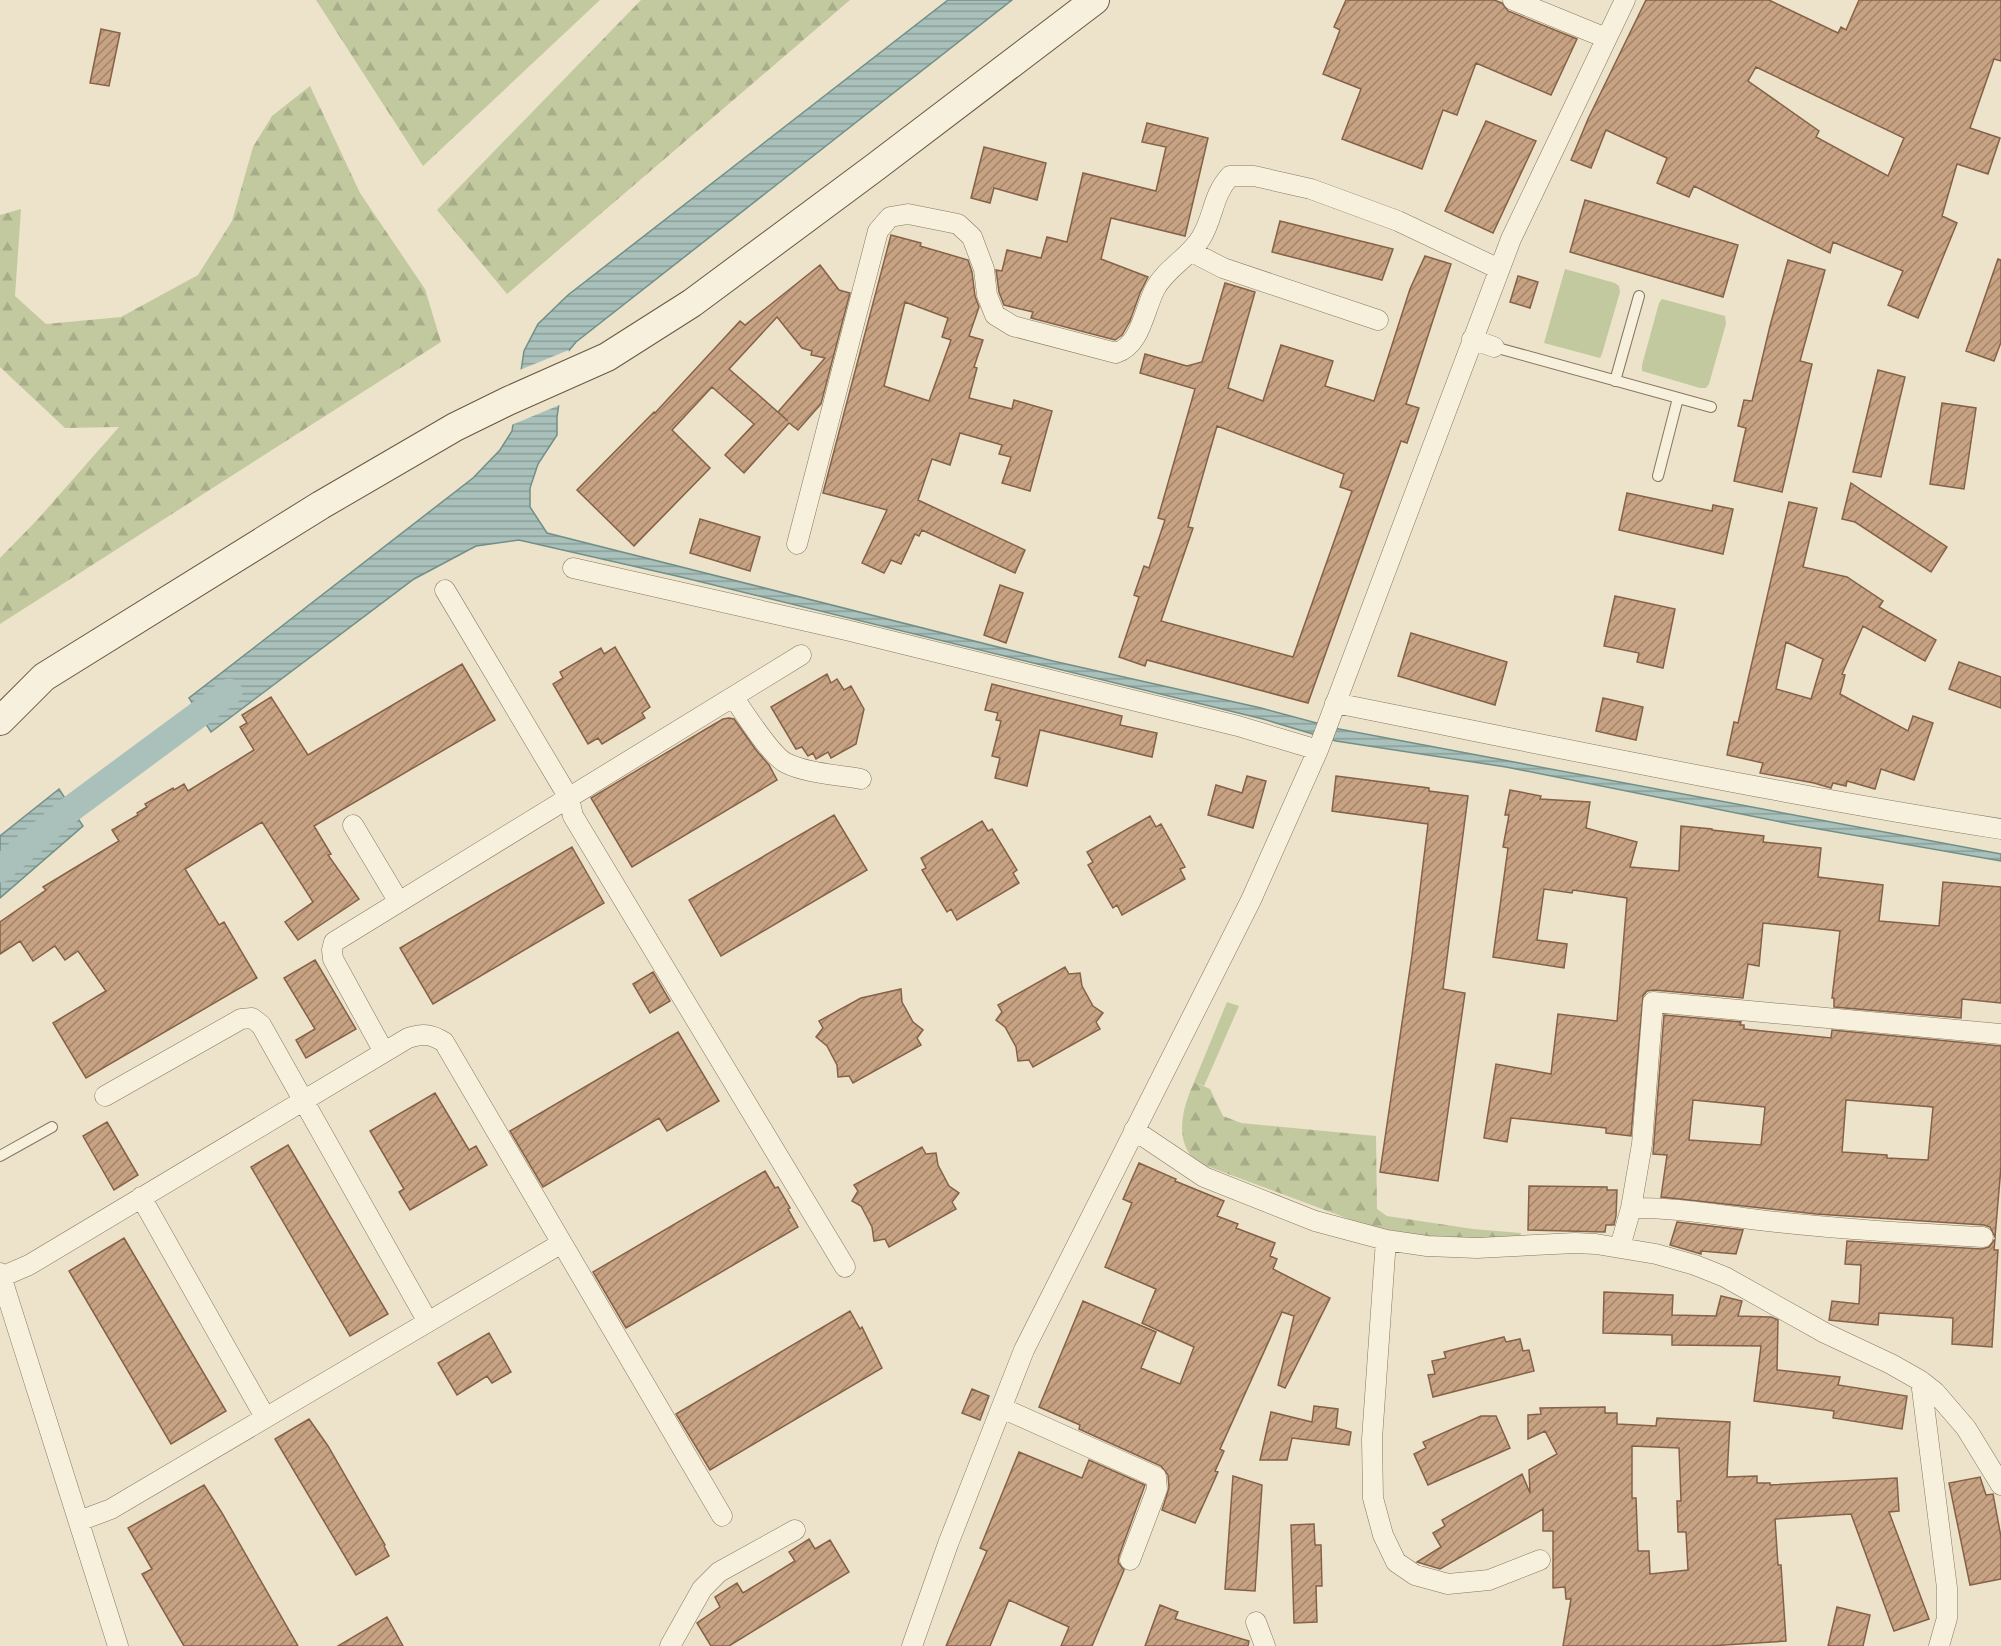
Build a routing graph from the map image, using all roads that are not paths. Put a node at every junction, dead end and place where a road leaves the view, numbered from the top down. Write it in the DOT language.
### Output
graph roads {
  1 [pos="1095,0"];
  2 [pos="1513,0"];
  3 [pos="1625,0"];
  4 [pos="1606,39"];
  5 [pos="1192,252"];
  6 [pos="1499,269"];
  7 [pos="1639,296"];
  8 [pos="1378,320"];
  9 [pos="1472,339"];
  10 [pos="1494,347"];
  11 [pos="1615,381"];
  12 [pos="1677,398"];
  13 [pos="1711,407"];
  14 [pos="1658,476"];
  15 [pos="797,544"];
  16 [pos="573,568"];
  17 [pos="445,590"];
  18 [pos="801,655"];
  19 [pos="733,697"];
  20 [pos="1335,703"];
  21 [pos="0,722"];
  22 [pos="1322,738"];
  23 [pos="861,779"];
  24 [pos="569,798"];
  25 [pos="353,825"];
  26 [pos="2001,829"];
  27 [pos="399,902"];
  28 [pos="2001,1034"];
  29 [pos="384,1052"];
  30 [pos="105,1096"];
  31 [pos="302,1101"];
  32 [pos="52,1127"];
  33 [pos="1134,1130"];
  34 [pos="0,1156"];
  35 [pos="141,1197"];
  36 [pos="1631,1208"];
  37 [pos="1983,1238"];
  38 [pos="1386,1240"];
  39 [pos="562,1243"];
  40 [pos="1620,1247"];
  41 [pos="845,1267"];
  42 [pos="1,1275"];
  43 [pos="428,1322"];
  44 [pos="1921,1381"];
  45 [pos="1002,1408"];
  46 [pos="265,1417"];
  47 [pos="2001,1485"];
  48 [pos="722,1516"];
  49 [pos="79,1521"];
  50 [pos="795,1530"];
  51 [pos="1130,1560"];
  52 [pos="1540,1560"];
  53 [pos="1256,1622"];
  54 [pos="118,1646"];
  55 [pos="670,1646"];
  56 [pos="912,1646"];
  57 [pos="1265,1646"];
  58 [pos="1939,1646"];
  1 -- 21 [label="main road"];
  2 -- 4 [label="street"];
  3 -- 4 [label="street"];
  4 -- 6 [label="street"];
  5 -- 6 [label="street"];
  5 -- 8 [label="street"];
  5 -- 15 [label="street"];
  6 -- 9 [label="street"];
  7 -- 11 [label="lane"];
  9 -- 10 [label="street"];
  9 -- 20 [label="street"];
  10 -- 11 [label="lane"];
  11 -- 12 [label="lane"];
  12 -- 13 [label="lane"];
  12 -- 14 [label="lane"];
  16 -- 22 [label="street"];
  17 -- 24 [label="street"];
  18 -- 19 [label="street"];
  19 -- 23 [label="street"];
  19 -- 24 [label="street"];
  20 -- 22 [label="street"];
  20 -- 26 [label="street"];
  22 -- 33 [label="street"];
  24 -- 27 [label="street"];
  24 -- 41 [label="street"];
  25 -- 27 [label="street"];
  27 -- 29 [label="street"];
  28 -- 36 [label="street"];
  29 -- 31 [label="street"];
  29 -- 39 [label="street"];
  30 -- 31 [label="street"];
  31 -- 35 [label="street"];
  31 -- 43 [label="street"];
  32 -- 34 [label="lane"];
  33 -- 38 [label="street"];
  33 -- 45 [label="street"];
  35 -- 42 [label="street"];
  35 -- 46 [label="street"];
  36 -- 37 [label="street"];
  36 -- 40 [label="street"];
  38 -- 40 [label="street"];
  38 -- 52 [label="street"];
  39 -- 43 [label="street"];
  39 -- 48 [label="street"];
  40 -- 44 [label="street"];
  42 -- 49 [label="street"];
  43 -- 46 [label="street"];
  44 -- 47 [label="street"];
  44 -- 58 [label="street"];
  45 -- 51 [label="street"];
  45 -- 56 [label="street"];
  46 -- 49 [label="street"];
  49 -- 54 [label="street"];
  50 -- 55 [label="street"];
  53 -- 57 [label="street"];
}
